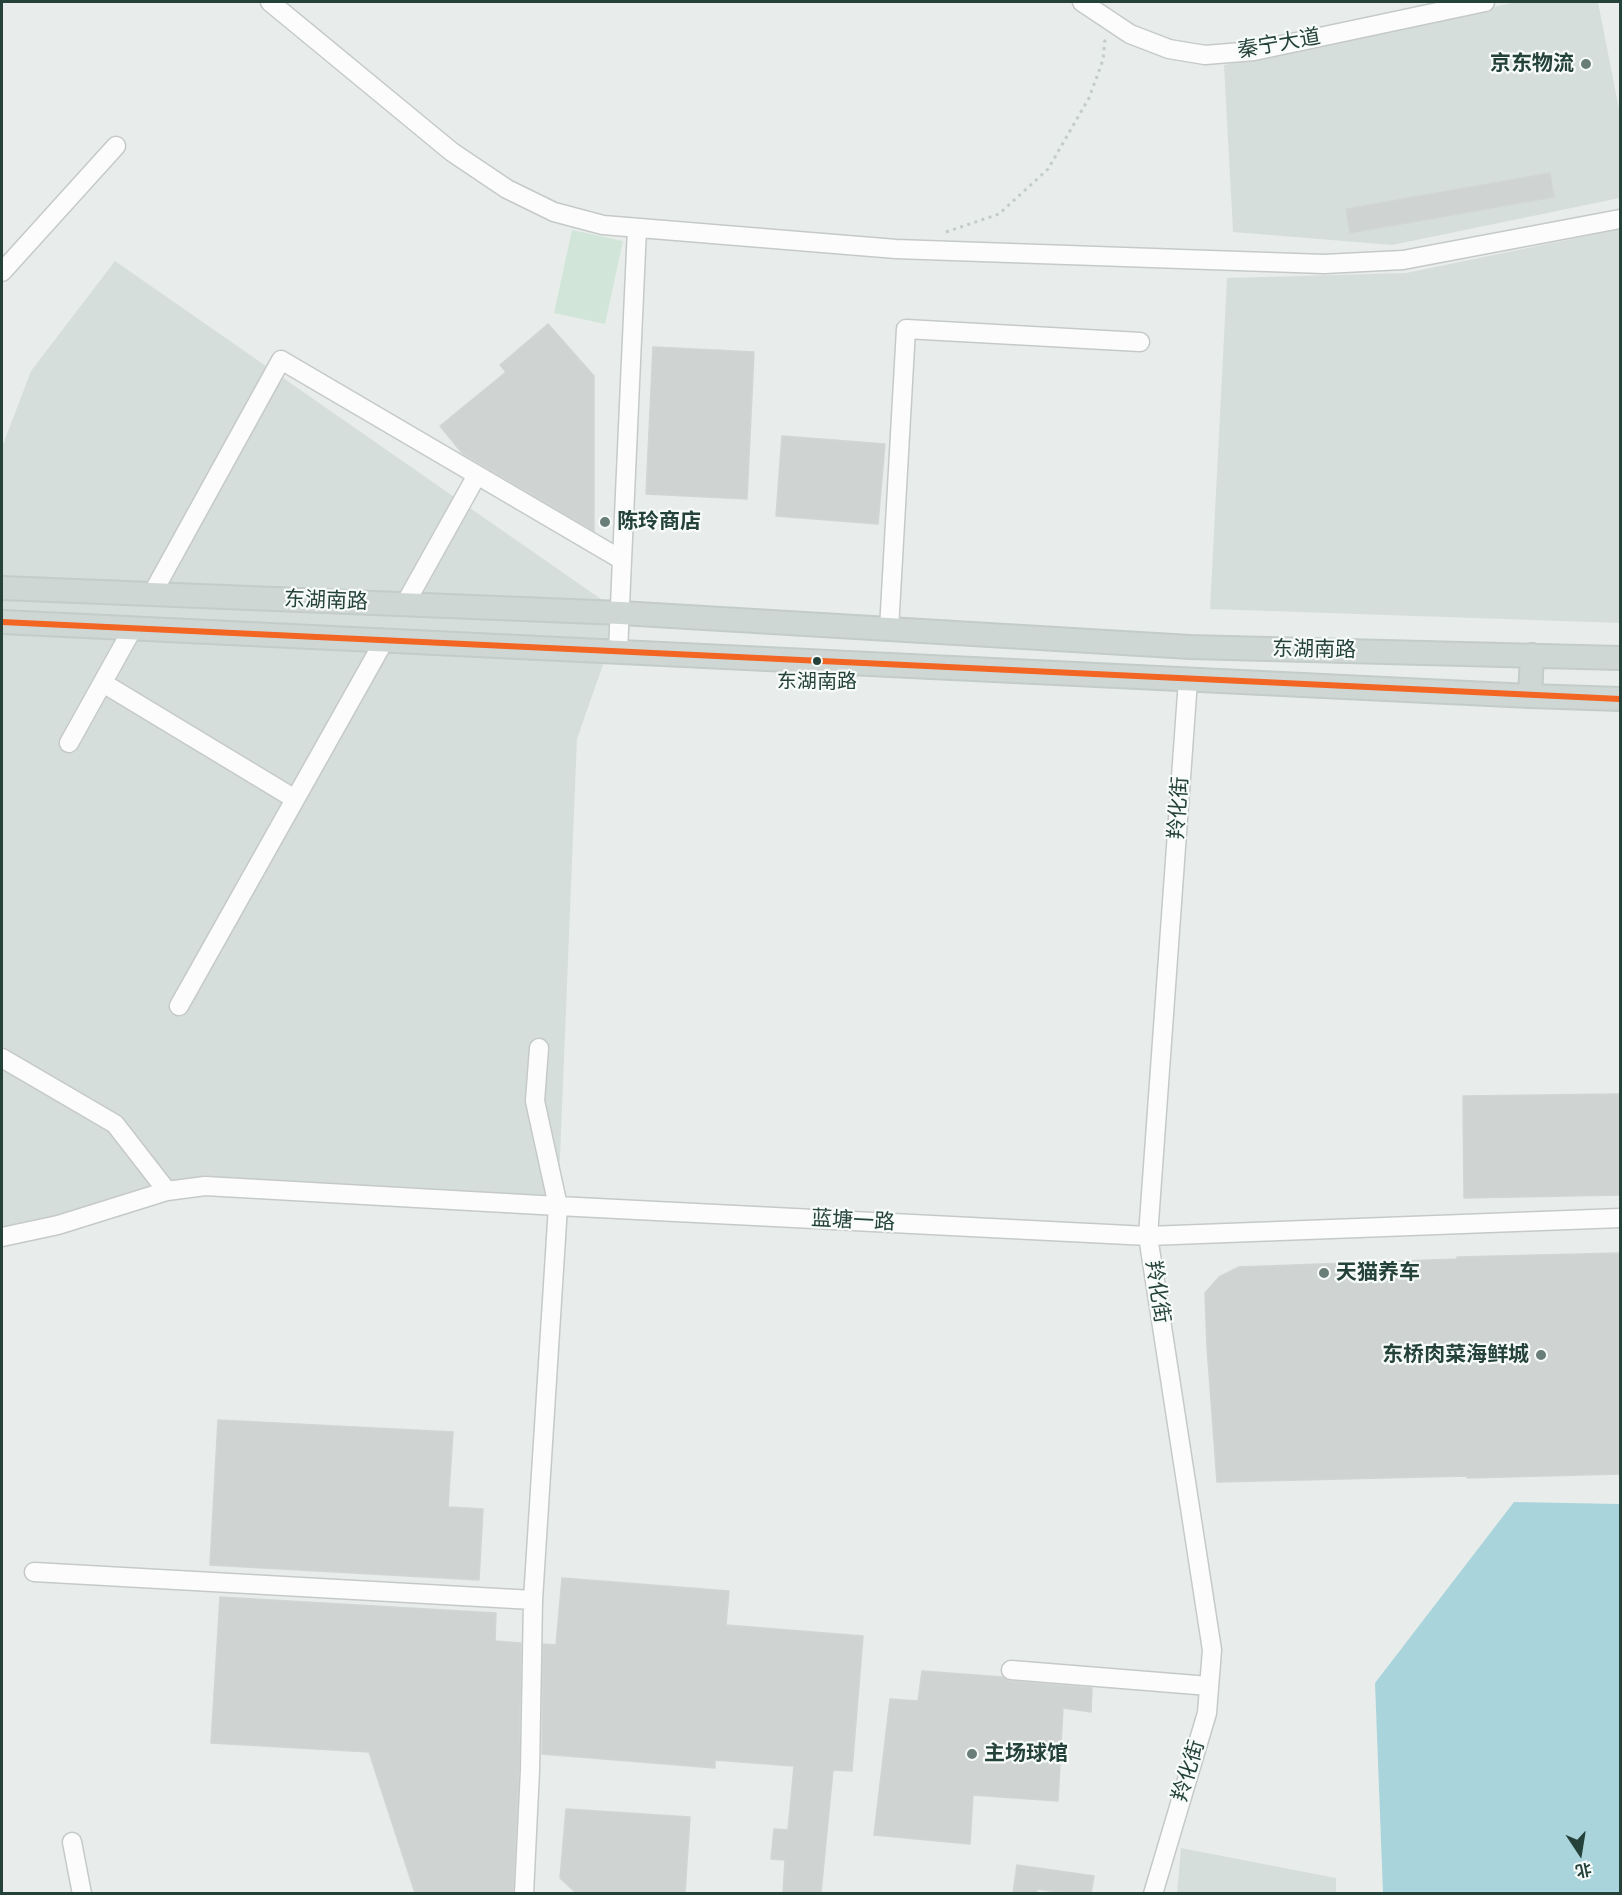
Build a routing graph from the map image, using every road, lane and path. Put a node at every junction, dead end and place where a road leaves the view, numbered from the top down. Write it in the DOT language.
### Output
graph roads {
  1 [pos="270,2"];
  2 [pos="1082,2"];
  3 [pos="1485,2"];
  4 [pos="1106,18"];
  5 [pos="116,146"];
  6 [pos="1620,219"];
  7 [pos="638,228"];
  8 [pos="937,235"];
  9 [pos="2,272"];
  10 [pos="1140,342"];
  11 [pos="477,475"];
  12 [pos="622,560"];
  13 [pos="2,588"];
  14 [pos="152,594"];
  15 [pos="405,604"];
  16 [pos="621,613"];
  17 [pos="2,622"];
  18 [pos="133,628"];
  19 [pos="889,629"];
  20 [pos="384,641"];
  21 [pos="618,652"];
  22 [pos="1532,655"];
  23 [pos="1620,658"];
  24 [pos="1188,680"];
  25 [pos="103,682"];
  26 [pos="1530,696"];
  27 [pos="1620,699"];
  28 [pos="69,743"];
  29 [pos="295,799"];
  30 [pos="179,1006"];
  31 [pos="539,1048"];
  32 [pos="2,1058"];
  33 [pos="167,1191"];
  34 [pos="558,1206"];
  35 [pos="1620,1218"];
  36 [pos="1148,1236"];
  37 [pos="2,1237"];
  38 [pos="34,1572"];
  39 [pos="533,1600"];
  40 [pos="1011,1670"];
  41 [pos="1209,1686"];
  42 [pos="72,1842"];
  43 [pos="82,1893"];
  44 [pos="524,1893"];
  45 [pos="1153,1893"];
  1 -- 7 [label="street"];
  2 -- 4 [label="street, 秦宁大道"];
  3 -- 4 [label="street, 秦宁大道"];
  4 -- 8 [label="path"];
  5 -- 9 [label="street"];
  6 -- 7 [label="street"];
  7 -- 12 [label="street"];
  10 -- 19 [label="street"];
  11 -- 12 [label="street"];
  11 -- 14 [label="street"];
  11 -- 15 [label="street"];
  12 -- 16 [label="street"];
  13 -- 14 [label="main road, 东湖南路"];
  14 -- 15 [label="main road, 东湖南路"];
  15 -- 16 [label="main road, 东湖南路"];
  16 -- 19 [label="main road, 东湖南路"];
  16 -- 21 [label="street"];
  17 -- 18 [label="main road, 东湖南路"];
  18 -- 20 [label="main road, 东湖南路"];
  18 -- 25 [label="street"];
  19 -- 22 [label="main road, 东湖南路"];
  20 -- 21 [label="main road, 东湖南路"];
  20 -- 29 [label="street"];
  21 -- 24 [label="main road, 东湖南路"];
  22 -- 23 [label="main road, 东湖南路"];
  22 -- 26 [label="main road"];
  24 -- 26 [label="main road, 东湖南路"];
  24 -- 36 [label="street, 羚化街"];
  25 -- 28 [label="street"];
  25 -- 29 [label="street"];
  26 -- 27 [label="main road, 东湖南路"];
  29 -- 30 [label="street"];
  31 -- 34 [label="street"];
  32 -- 33 [label="street"];
  33 -- 34 [label="street, 蓝塘一路"];
  33 -- 37 [label="street, 蓝塘一路"];
  34 -- 36 [label="street, 蓝塘一路"];
  34 -- 39 [label="street"];
  35 -- 36 [label="street, 蓝塘一路"];
  36 -- 41 [label="street, 羚化街"];
  38 -- 39 [label="street"];
  39 -- 44 [label="street"];
  40 -- 41 [label="street"];
  41 -- 45 [label="street, 羚化街"];
  42 -- 43 [label="street"];
}
